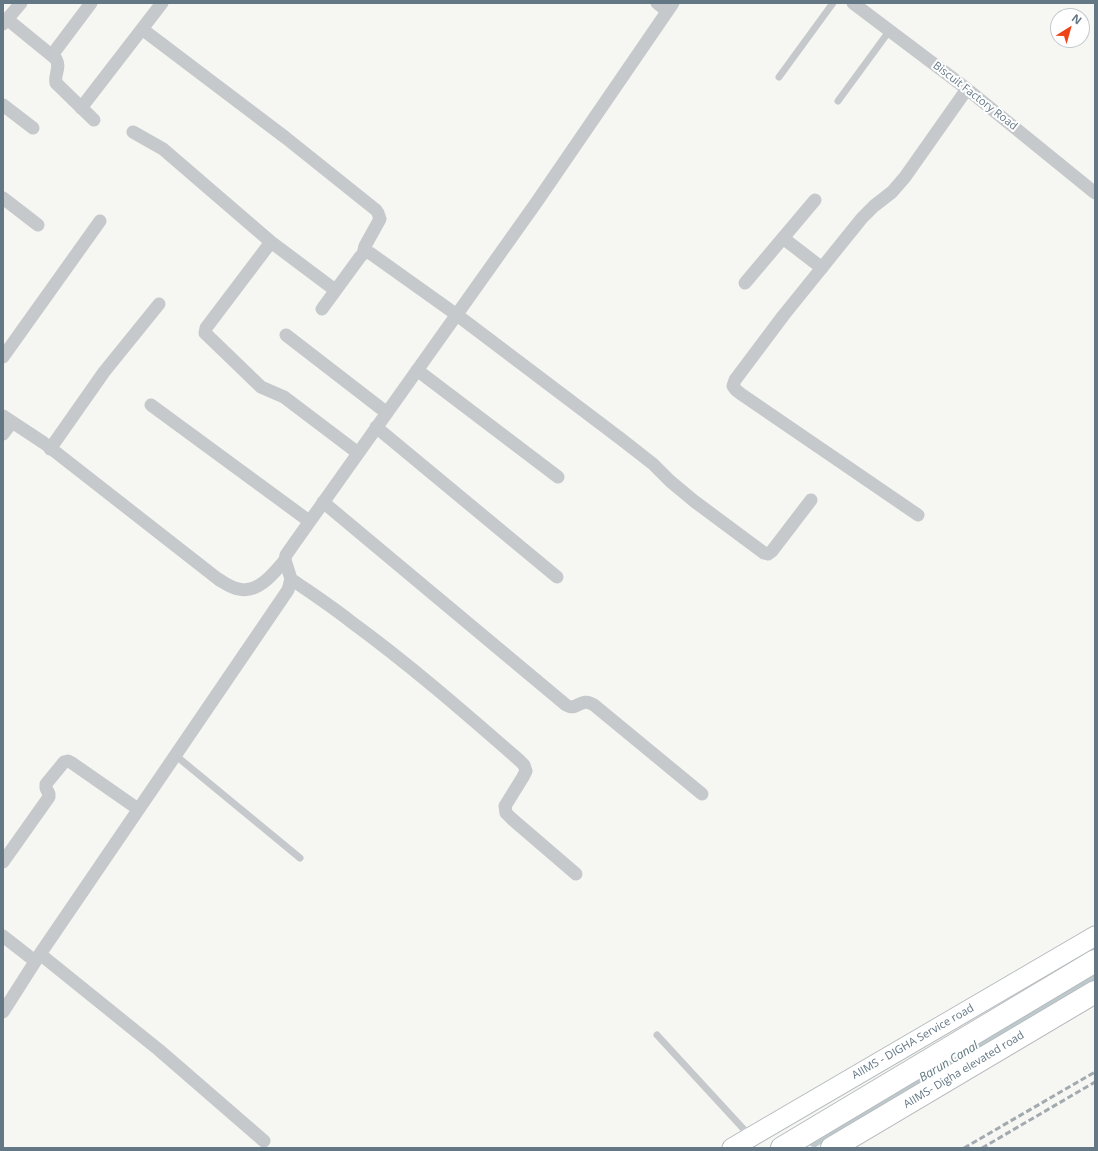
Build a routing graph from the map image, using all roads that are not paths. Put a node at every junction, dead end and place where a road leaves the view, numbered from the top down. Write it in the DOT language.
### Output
graph roads {
  1 [pos="21,3"];
  2 [pos="91,3"];
  3 [pos="162,3"];
  4 [pos="657,3"];
  5 [pos="833,3"];
  6 [pos="853,3"];
  7 [pos="670,7"];
  8 [pos="5,21"];
  9 [pos="142,29"];
  10 [pos="890,30"];
  11 [pos="52,55"];
  12 [pos="779,77"];
  13 [pos="967,89"];
  14 [pos="838,101"];
  15 [pos="3,105"];
  16 [pos="81,108"];
  17 [pos="94,120"];
  18 [pos="33,128"];
  19 [pos="133,132"];
  20 [pos="1095,193"];
  21 [pos="3,198"];
  22 [pos="815,200"];
  23 [pos="100,221"];
  24 [pos="38,225"];
  25 [pos="783,238"];
  26 [pos="271,242"];
  27 [pos="363,254"];
  28 [pos="822,268"];
  29 [pos="745,283"];
  30 [pos="336,290"];
  31 [pos="159,304"];
  32 [pos="322,309"];
  33 [pos="456,315"];
  34 [pos="286,335"];
  35 [pos="3,357"];
  36 [pos="417,370"];
  37 [pos="151,405"];
  38 [pos="387,413"];
  39 [pos="8,419"];
  40 [pos="376,427"];
  41 [pos="3,434"];
  42 [pos="50,448"];
  43 [pos="358,453"];
  44 [pos="558,477"];
  45 [pos="811,500"];
  46 [pos="323,502"];
  47 [pos="918,515"];
  48 [pos="309,521"];
  49 [pos="285,560"];
  50 [pos="557,577"];
  51 [pos="291,579"];
  52 [pos="175,755"];
  53 [pos="702,794"];
  54 [pos="138,809"];
  55 [pos="300,858"];
  56 [pos="3,862"];
  57 [pos="576,874"];
  58 [pos="3,936"];
  59 [pos="1095,936"];
  60 [pos="38,957"];
  61 [pos="1095,961"];
  62 [pos="1095,992"];
  63 [pos="4,1009"];
  64 [pos="657,1034"];
  65 [pos="751,1137"];
  66 [pos="264,1141"];
  67 [pos="732,1148"];
  68 [pos="782,1148"];
  69 [pos="832,1148"];
  1 -- 8 [label="street"];
  2 -- 11 [label="street"];
  3 -- 9 [label="street"];
  4 -- 7 [label="street"];
  5 -- 12 [label="lane"];
  6 -- 10 [label="street, Biscuit Factory Road"];
  7 -- 33 [label="street"];
  8 -- 11 [label="street"];
  9 -- 16 [label="street"];
  9 -- 27 [label="street"];
  10 -- 13 [label="street, Biscuit Factory Road"];
  10 -- 14 [label="lane"];
  11 -- 16 [label="street"];
  13 -- 20 [label="street, Biscuit Factory Road"];
  13 -- 28 [label="street"];
  15 -- 18 [label="street"];
  16 -- 17 [label="street"];
  19 -- 26 [label="street"];
  21 -- 24 [label="street"];
  22 -- 25 [label="street"];
  23 -- 35 [label="street"];
  25 -- 28 [label="street"];
  25 -- 29 [label="street"];
  26 -- 30 [label="street"];
  26 -- 43 [label="street"];
  27 -- 30 [label="street"];
  27 -- 33 [label="street"];
  28 -- 47 [label="street"];
  30 -- 32 [label="street"];
  31 -- 42 [label="street"];
  33 -- 36 [label="street"];
  33 -- 45 [label="street"];
  34 -- 38 [label="street"];
  36 -- 38 [label="street"];
  36 -- 44 [label="street"];
  37 -- 48 [label="street"];
  38 -- 40 [label="street"];
  39 -- 41 [label="street"];
  39 -- 42 [label="street"];
  40 -- 43 [label="street"];
  40 -- 50 [label="street"];
  42 -- 49 [label="street"];
  43 -- 46 [label="street"];
  46 -- 48 [label="street"];
  46 -- 53 [label="street"];
  48 -- 49 [label="street"];
  49 -- 51 [label="street"];
  51 -- 52 [label="street"];
  51 -- 57 [label="street"];
  52 -- 54 [label="street"];
  52 -- 55 [label="lane"];
  54 -- 56 [label="street"];
  54 -- 60 [label="street"];
  58 -- 60 [label="street"];
  59 -- 65 [label="main road, AIIMS - DIGHA Service road"];
  60 -- 63 [label="street"];
  60 -- 66 [label="street"];
  61 -- 68 [label="highway"];
  62 -- 69 [label="highway, AIIMS- Digha elevated road"];
  64 -- 65 [label="lane"];
  65 -- 67 [label="main road, AIIMS - DIGHA Service road"];
}
